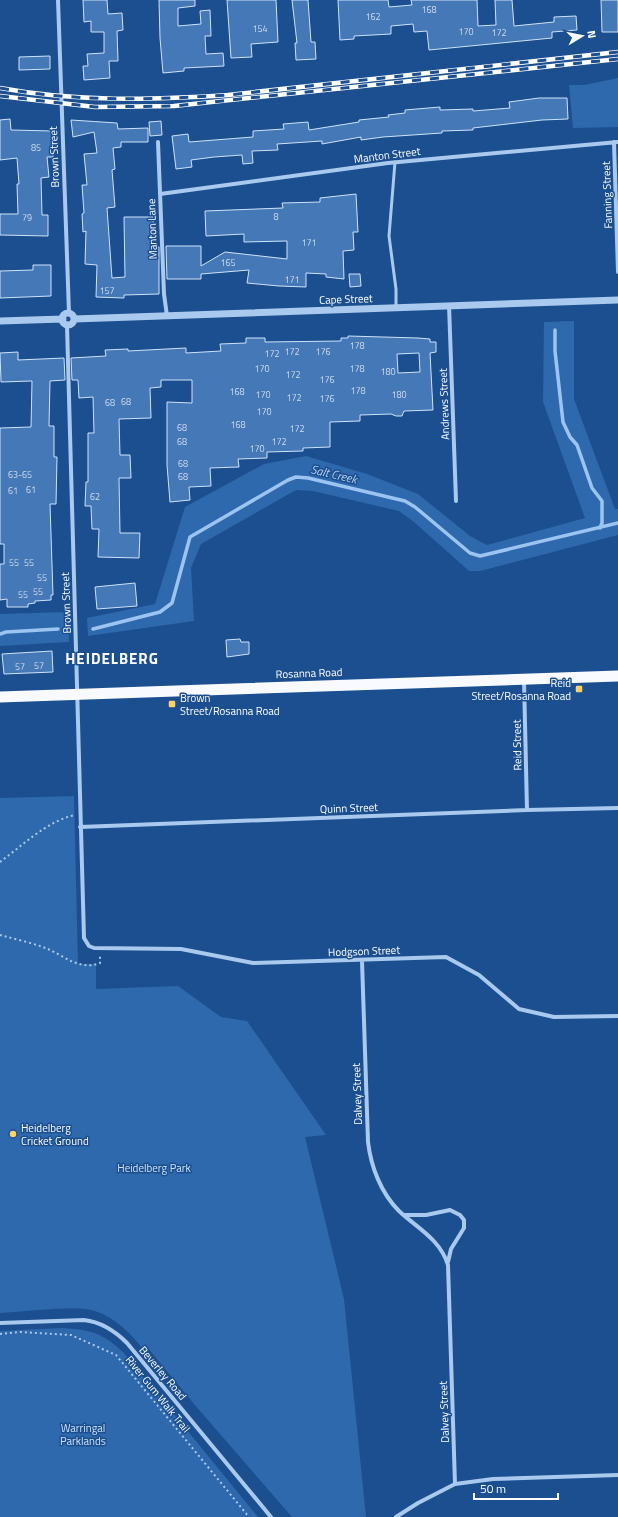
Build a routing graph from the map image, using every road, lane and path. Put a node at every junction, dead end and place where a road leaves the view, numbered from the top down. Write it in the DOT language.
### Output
graph roads {
  1 [pos="58,0"];
  2 [pos="158,142"];
  3 [pos="616,142"];
  4 [pos="395,162"];
  5 [pos="160,194"];
  6 [pos="618,272"];
  7 [pos="618,300"];
  8 [pos="449,305"];
  9 [pos="396,308"];
  10 [pos="69,313"];
  11 [pos="167,316"];
  12 [pos="74,319"];
  13 [pos="0,321"];
  14 [pos="65,322"];
  15 [pos="456,502"];
  16 [pos="618,676"];
  17 [pos="524,679"];
  18 [pos="78,694"];
  19 [pos="0,697"];
  20 [pos="618,808"];
  21 [pos="527,810"];
  22 [pos="81,815"];
  23 [pos="80,826"];
  24 [pos="0,862"];
  25 [pos="0,935"];
  26 [pos="94,948"];
  27 [pos="101,948"];
  28 [pos="362,961"];
  29 [pos="618,1016"];
  30 [pos="405,1216"];
  31 [pos="448,1268"];
  32 [pos="0,1323"];
  33 [pos="0,1334"];
  34 [pos="618,1475"];
  35 [pos="455,1484"];
  36 [pos="249,1517"];
  37 [pos="271,1517"];
  38 [pos="396,1517"];
  1 -- 10 [label="street, Brown Street"];
  2 -- 5 [label="street, Manton Lane"];
  3 -- 4 [label="street, Manton Street"];
  3 -- 6 [label="street, Fanning Street"];
  4 -- 5 [label="street, Manton Street"];
  4 -- 9 [label="lane"];
  5 -- 11 [label="street, Manton Lane"];
  7 -- 8 [label="street, Cape Street"];
  8 -- 9 [label="street, Cape Street"];
  8 -- 15 [label="street, Andrews Street"];
  9 -- 11 [label="street, Cape Street"];
  10 -- 12 [label="street"];
  10 -- 14 [label="street"];
  11 -- 12 [label="street, Cape Street"];
  12 -- 14 [label="street"];
  13 -- 14 [label="street"];
  14 -- 18 [label="street, Brown Street"];
  16 -- 17 [label="highway, Rosanna Road"];
  17 -- 18 [label="highway, Rosanna Road"];
  17 -- 21 [label="street, Reid Street"];
  18 -- 19 [label="highway, Rosanna Road"];
  18 -- 22 [label="street, Brown Street"];
  20 -- 21 [label="street, Quinn Street"];
  21 -- 23 [label="street, Quinn Street"];
  22 -- 23 [label="street, Brown Street"];
  22 -- 24 [label="path"];
  23 -- 26 [label="street, Brown Street"];
  25 -- 27 [label="path"];
  26 -- 27 [label="street, Hodgson Street"];
  27 -- 28 [label="street, Hodgson Street"];
  28 -- 29 [label="street, Hodgson Street"];
  28 -- 30 [label="street, Dalvey Street"];
  30 -- 31 [label="street, Dalvey Street"];
  30 -- 31 [label="street, Dalvey Street"];
  31 -- 35 [label="street, Dalvey Street"];
  32 -- 37 [label="street, Beverley Road"];
  33 -- 36 [label="path, River Gum Walk Trail"];
  34 -- 35 [label="street"];
  35 -- 38 [label="street"];
}
